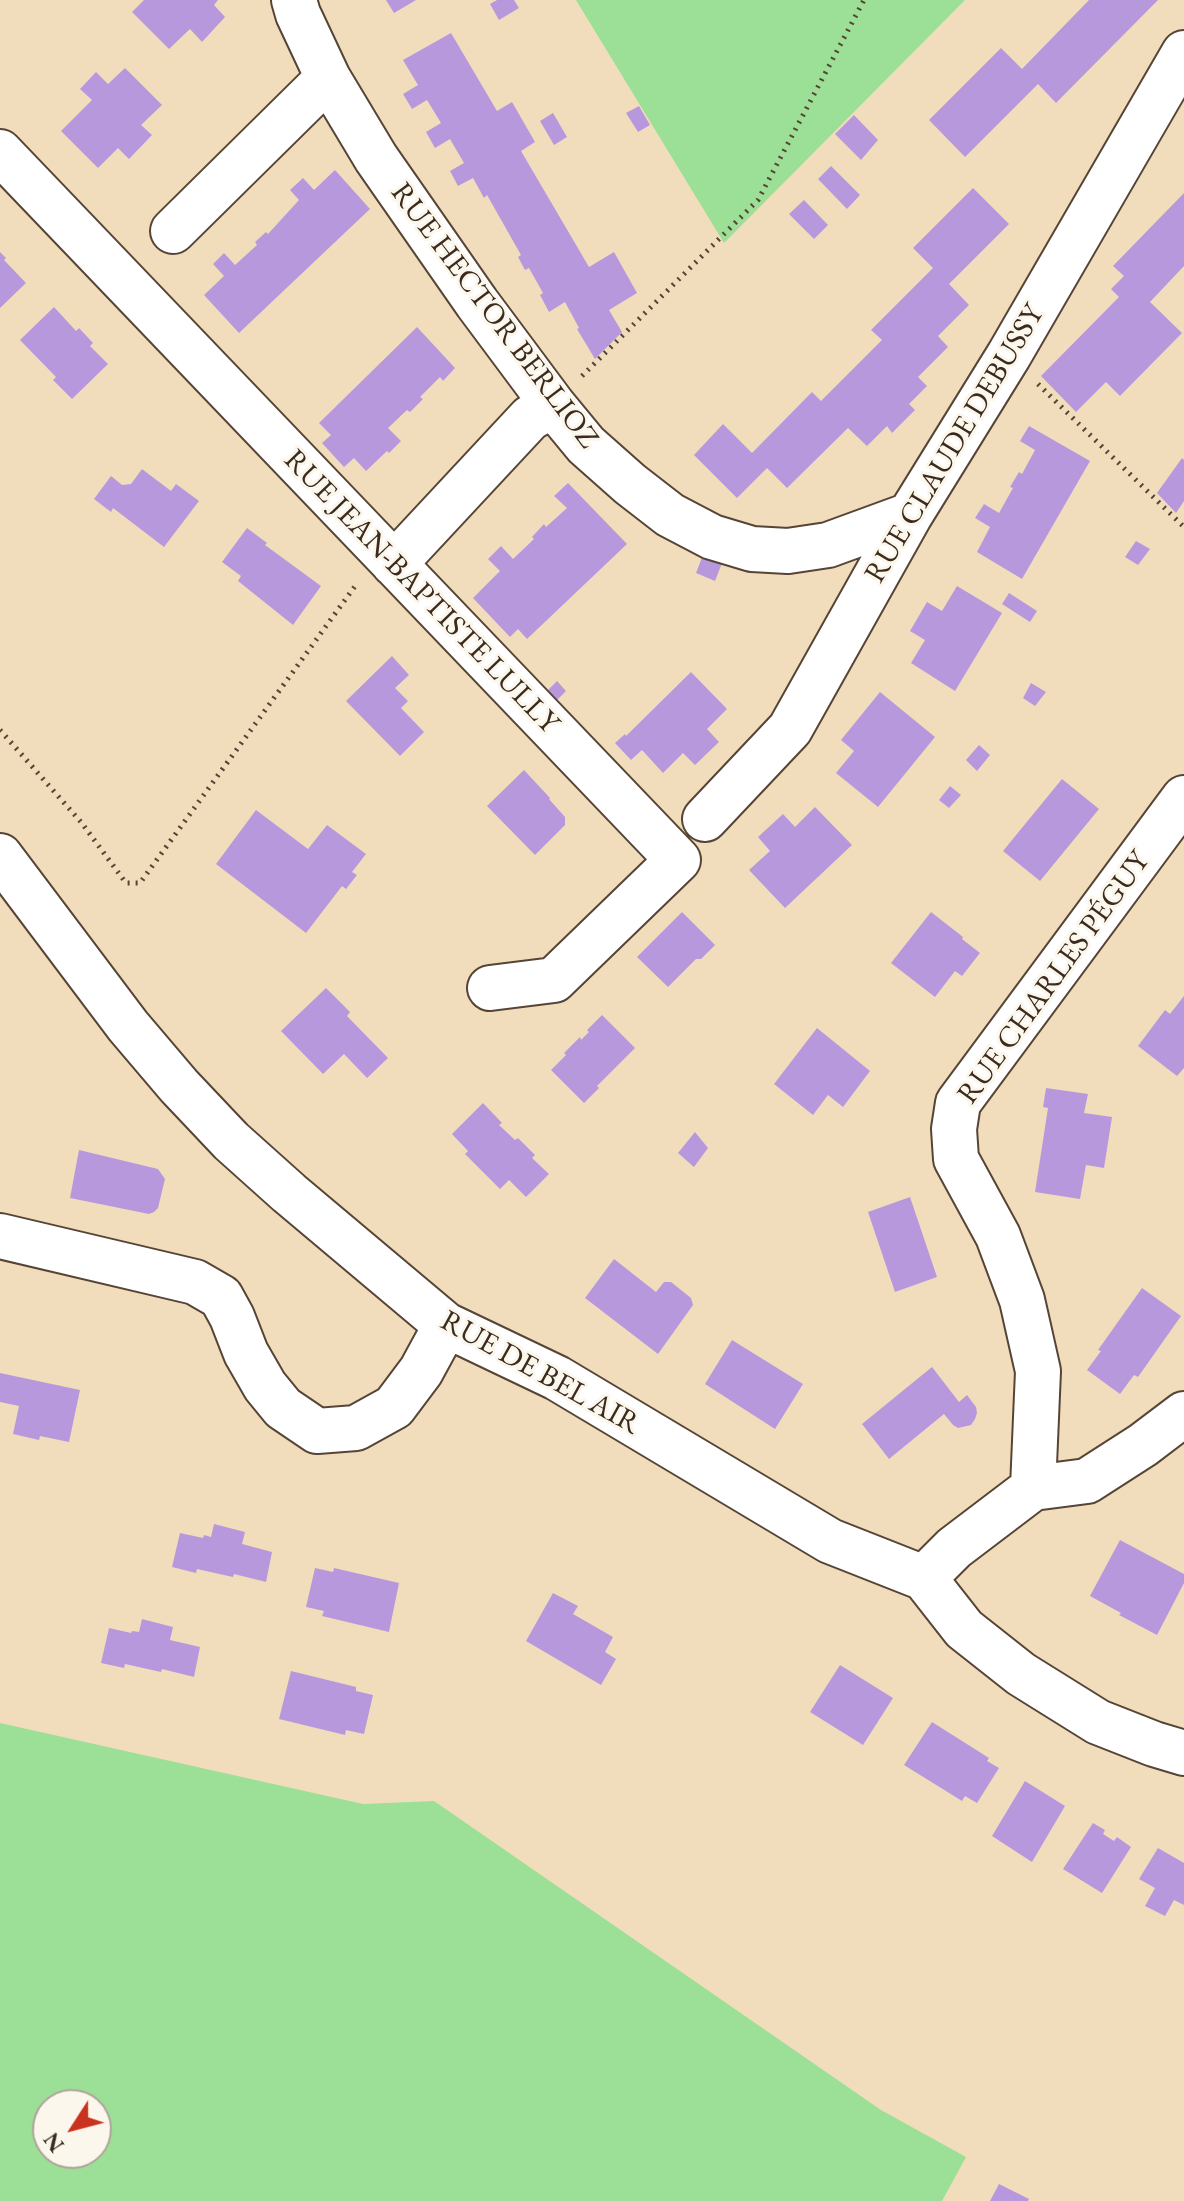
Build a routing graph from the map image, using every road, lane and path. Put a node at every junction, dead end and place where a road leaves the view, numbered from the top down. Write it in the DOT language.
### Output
graph roads {
  1 [pos="294,0"];
  2 [pos="864,0"];
  3 [pos="328,78"];
  4 [pos="1178,81"];
  5 [pos="0,152"];
  6 [pos="173,231"];
  7 [pos="1009,355"];
  8 [pos="553,405"];
  9 [pos="910,515"];
  10 [pos="1184,527"];
  11 [pos="376,572"];
  12 [pos="0,730"];
  13 [pos="1184,798"];
  14 [pos="705,819"];
  15 [pos="0,856"];
  16 [pos="490,988"];
  17 [pos="0,1236"];
  18 [pos="446,1325"];
  19 [pos="1184,1414"];
  20 [pos="1033,1488"];
  21 [pos="924,1578"];
  22 [pos="1184,1753"];
  1 -- 3 [label="street, RUE HECTOR BERLIOZ"];
  2 -- 8 [label="path"];
  3 -- 6 [label="street"];
  3 -- 8 [label="street, RUE HECTOR BERLIOZ"];
  4 -- 7 [label="street, RUE CLAUDE DEBUSSY"];
  5 -- 11 [label="street, RUE JEAN-BAPTISTE LULLY"];
  7 -- 9 [label="street, RUE CLAUDE DEBUSSY"];
  7 -- 10 [label="path"];
  8 -- 9 [label="street, RUE HECTOR BERLIOZ"];
  8 -- 11 [label="street"];
  9 -- 14 [label="street, RUE CLAUDE DEBUSSY"];
  11 -- 12 [label="path"];
  11 -- 16 [label="street, RUE JEAN-BAPTISTE LULLY"];
  13 -- 20 [label="street, RUE CHARLES PÉGUY"];
  15 -- 18 [label="street, RUE DE BEL AIR"];
  17 -- 18 [label="street"];
  18 -- 21 [label="street, RUE DE BEL AIR"];
  19 -- 20 [label="street"];
  20 -- 21 [label="street"];
  21 -- 22 [label="street"];
}
